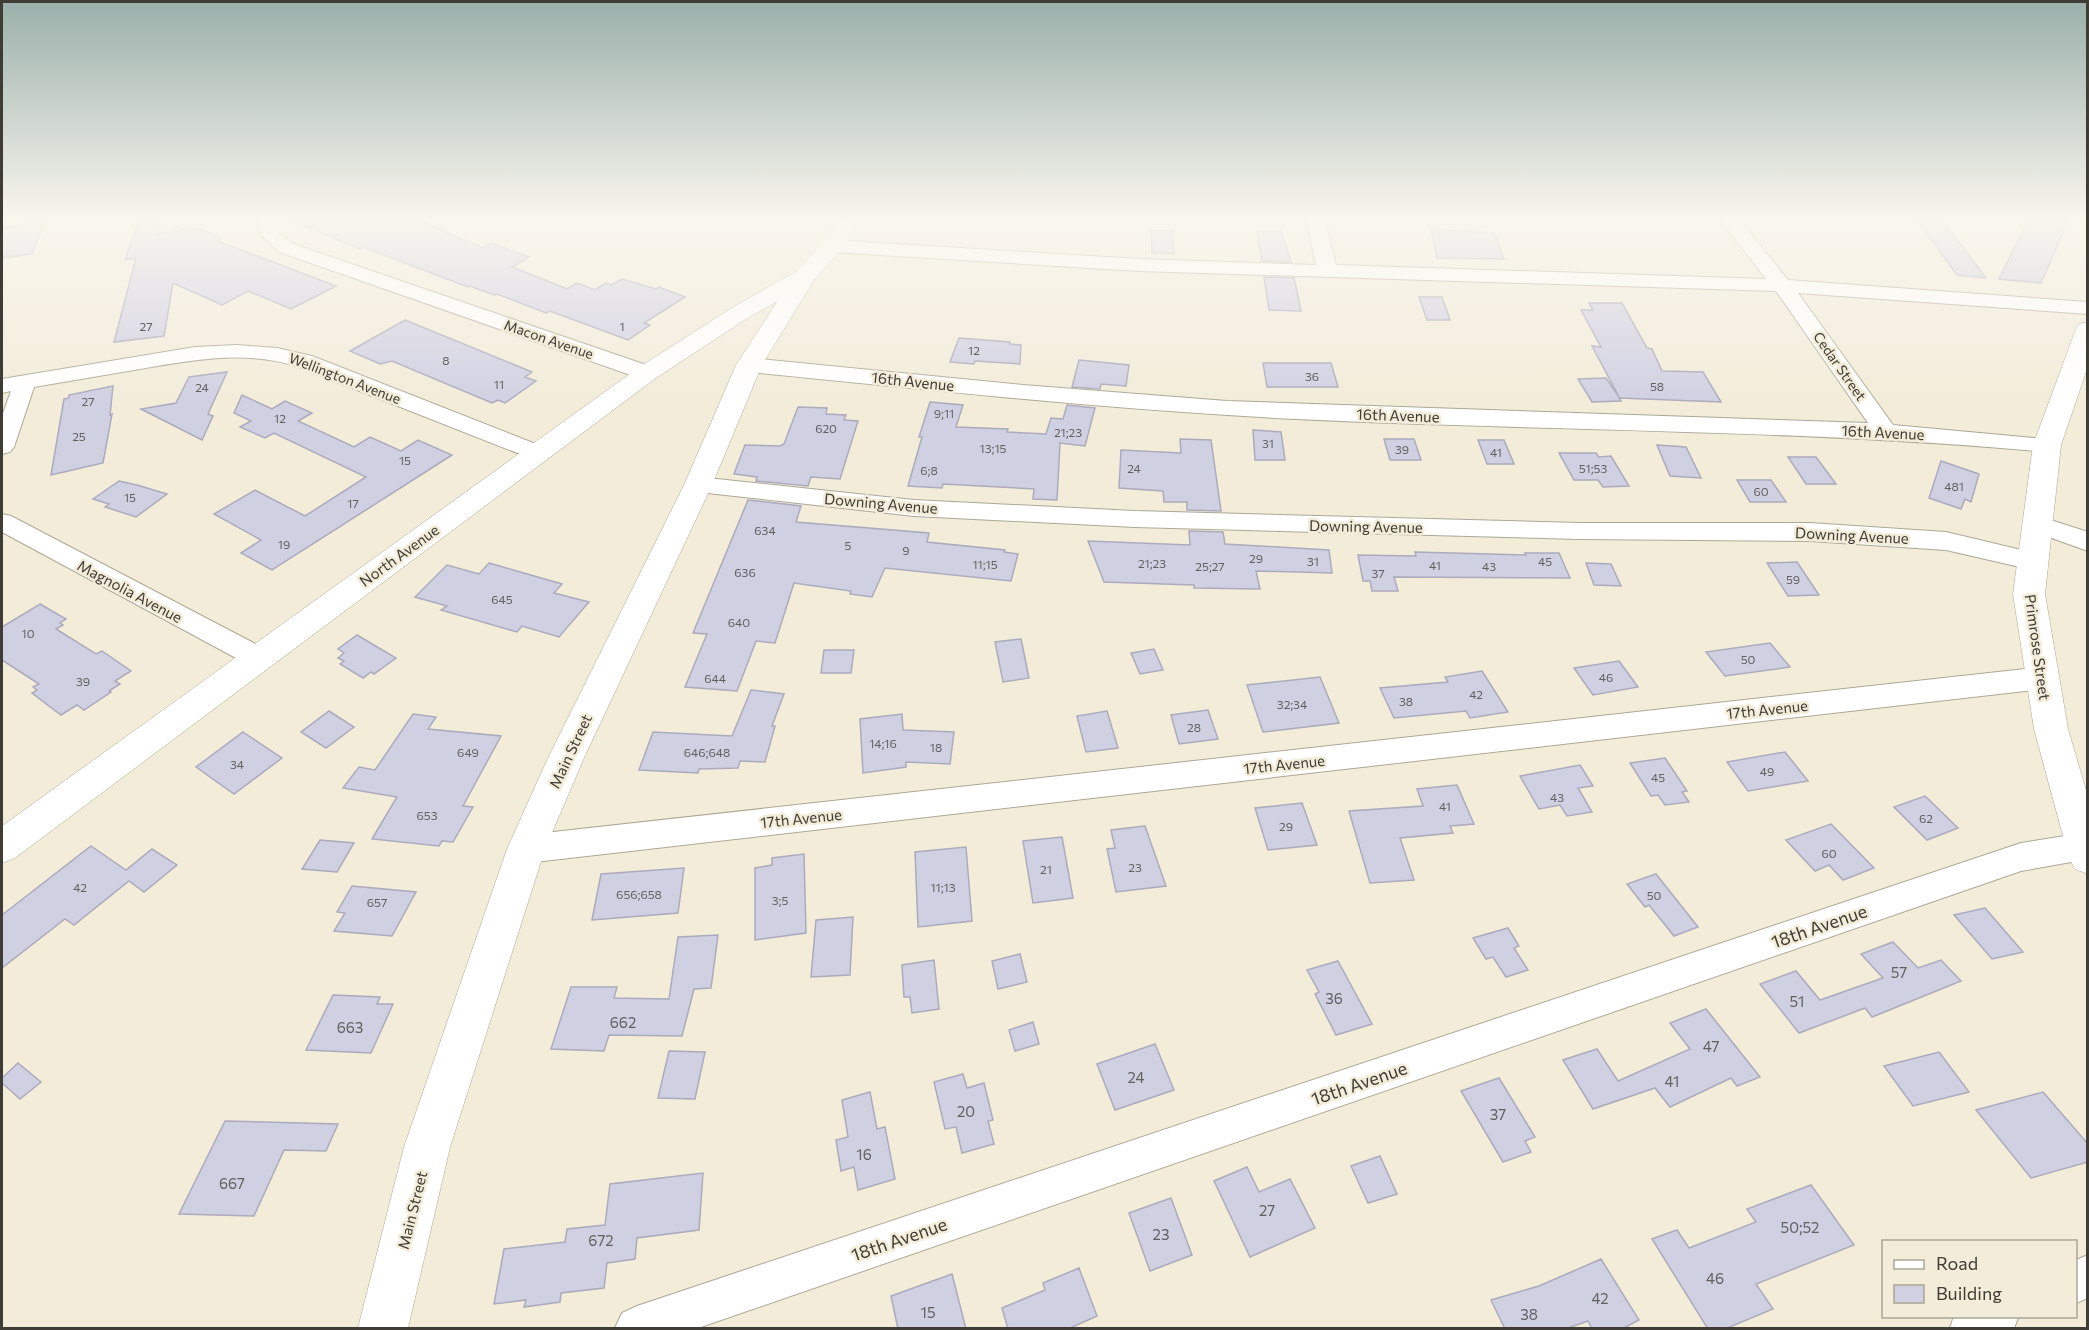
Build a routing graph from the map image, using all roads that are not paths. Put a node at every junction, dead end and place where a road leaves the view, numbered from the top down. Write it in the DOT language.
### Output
graph roads {
  1 [pos="376,279"];
  2 [pos="800,279"];
  3 [pos="803,279"];
  4 [pos="1601,279"];
  5 [pos="1776,279"];
  6 [pos="1781,285"];
  7 [pos="2088,308"];
  8 [pos="2088,329"];
  9 [pos="749,365"];
  10 [pos="647,373"];
  11 [pos="25,382"];
  12 [pos="2,386"];
  13 [pos="1885,431"];
  14 [pos="2047,445"];
  15 [pos="2,447"];
  16 [pos="538,453"];
  17 [pos="698,485"];
  18 [pos="2,522"];
  19 [pos="2038,524"];
  20 [pos="2088,542"];
  21 [pos="2033,561"];
  22 [pos="259,658"];
  23 [pos="2042,678"];
  24 [pos="2,847"];
  25 [pos="526,849"];
  26 [pos="2085,853"];
  27 [pos="1996,1318"];
  28 [pos="383,1329"];
  29 [pos="637,1329"];
  30 [pos="1971,1329"];
  1 -- 10 [label="street, Macon Avenue"];
  2 -- 10 [label="main road, North Avenue"];
  3 -- 9 [label="main road, Main Street"];
  4 -- 6 [label="street"];
  5 -- 6 [label="street, Cedar Street"];
  6 -- 7 [label="street"];
  6 -- 13 [label="street, Cedar Street"];
  8 -- 14 [label="main road, Primrose Street"];
  9 -- 13 [label="street, 16th Avenue"];
  9 -- 17 [label="main road, Main Street"];
  10 -- 16 [label="main road, North Avenue"];
  11 -- 12 [label="street, Wellington Avenue"];
  11 -- 15 [label="street"];
  11 -- 16 [label="street, Wellington Avenue"];
  13 -- 14 [label="street, 16th Avenue"];
  14 -- 19 [label="main road, Primrose Street"];
  16 -- 22 [label="main road, North Avenue"];
  17 -- 21 [label="street, Downing Avenue"];
  17 -- 25 [label="main road, Main Street"];
  18 -- 22 [label="street, Magnolia Avenue"];
  19 -- 20 [label="street"];
  19 -- 21 [label="main road, Primrose Street"];
  21 -- 23 [label="main road, Primrose Street"];
  22 -- 24 [label="main road, North Avenue"];
  23 -- 25 [label="street, 17th Avenue"];
  23 -- 26 [label="main road, Primrose Street"];
  25 -- 28 [label="main road, Main Street"];
  26 -- 29 [label="street, 18th Avenue"];
  27 -- 30 [label="street"];
}
